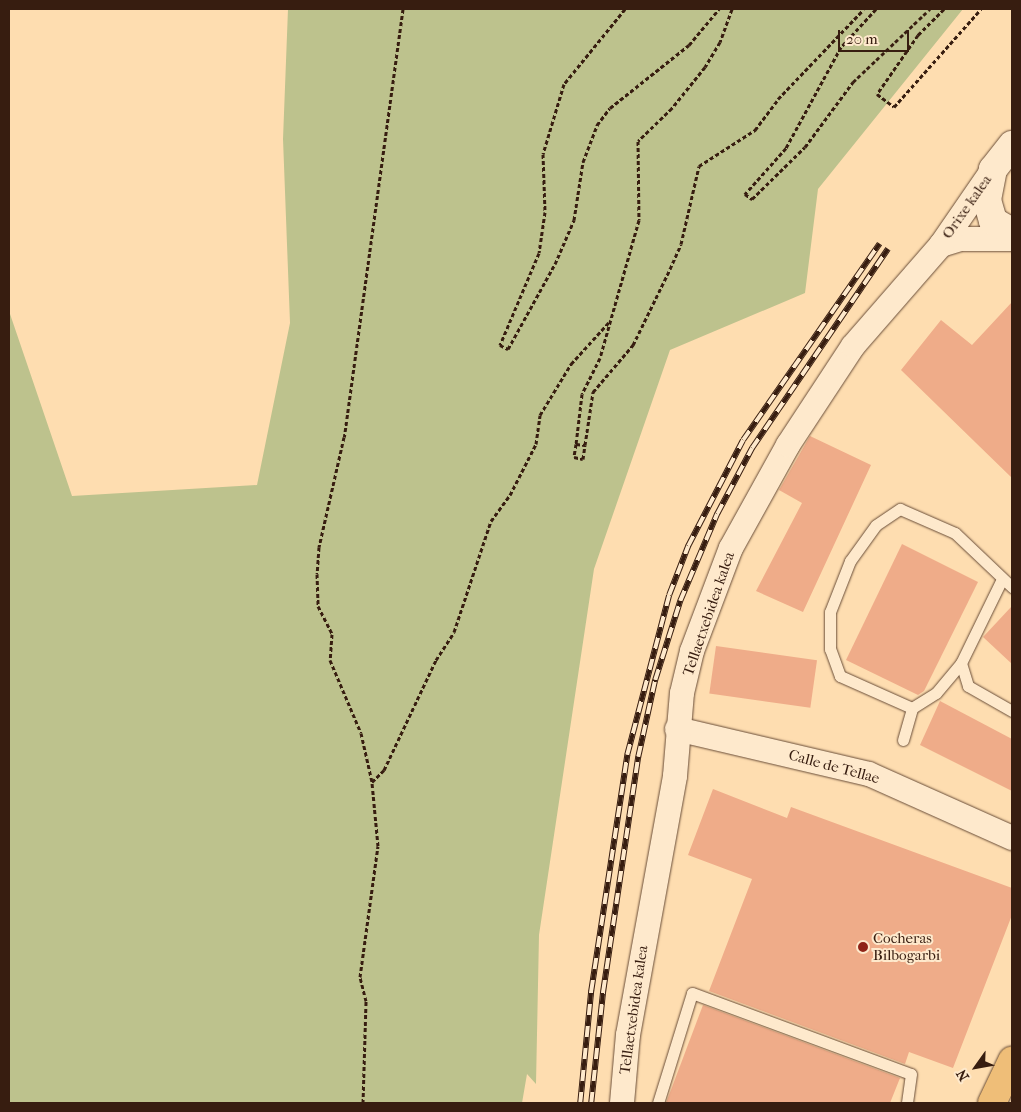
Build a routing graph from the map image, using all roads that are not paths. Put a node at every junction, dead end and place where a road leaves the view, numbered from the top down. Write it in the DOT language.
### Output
graph roads {
  1 [pos="1012,145"];
  2 [pos="993,169"];
  3 [pos="1012,232"];
  4 [pos="1012,239"];
  5 [pos="940,245"];
  6 [pos="1002,579"];
  7 [pos="1012,587"];
  8 [pos="961,663"];
  9 [pos="912,708"];
  10 [pos="1012,711"];
  11 [pos="677,729"];
  12 [pos="903,740"];
  13 [pos="1012,838"];
  14 [pos="1012,1061"];
  15 [pos="622,1103"];
  16 [pos="658,1103"];
  17 [pos="906,1103"];
  18 [pos="992,1103"];
  1 -- 2 [label="main road, Orixe kalea"];
  2 -- 3 [label="main road, Orixe kalea"];
  2 -- 5 [label="street, Orixe kalea"];
  4 -- 5 [label="street"];
  5 -- 11 [label="street, Tellaetxebidea kalea"];
  6 -- 7 [label="lane"];
  6 -- 8 [label="lane"];
  6 -- 9 [label="lane"];
  8 -- 9 [label="lane"];
  8 -- 10 [label="lane"];
  9 -- 12 [label="lane"];
  11 -- 13 [label="street, Calle de Tellae"];
  11 -- 15 [label="street, Tellaetxebidea kalea"];
  14 -- 18 [label="main road"];
  16 -- 17 [label="lane"];
}
